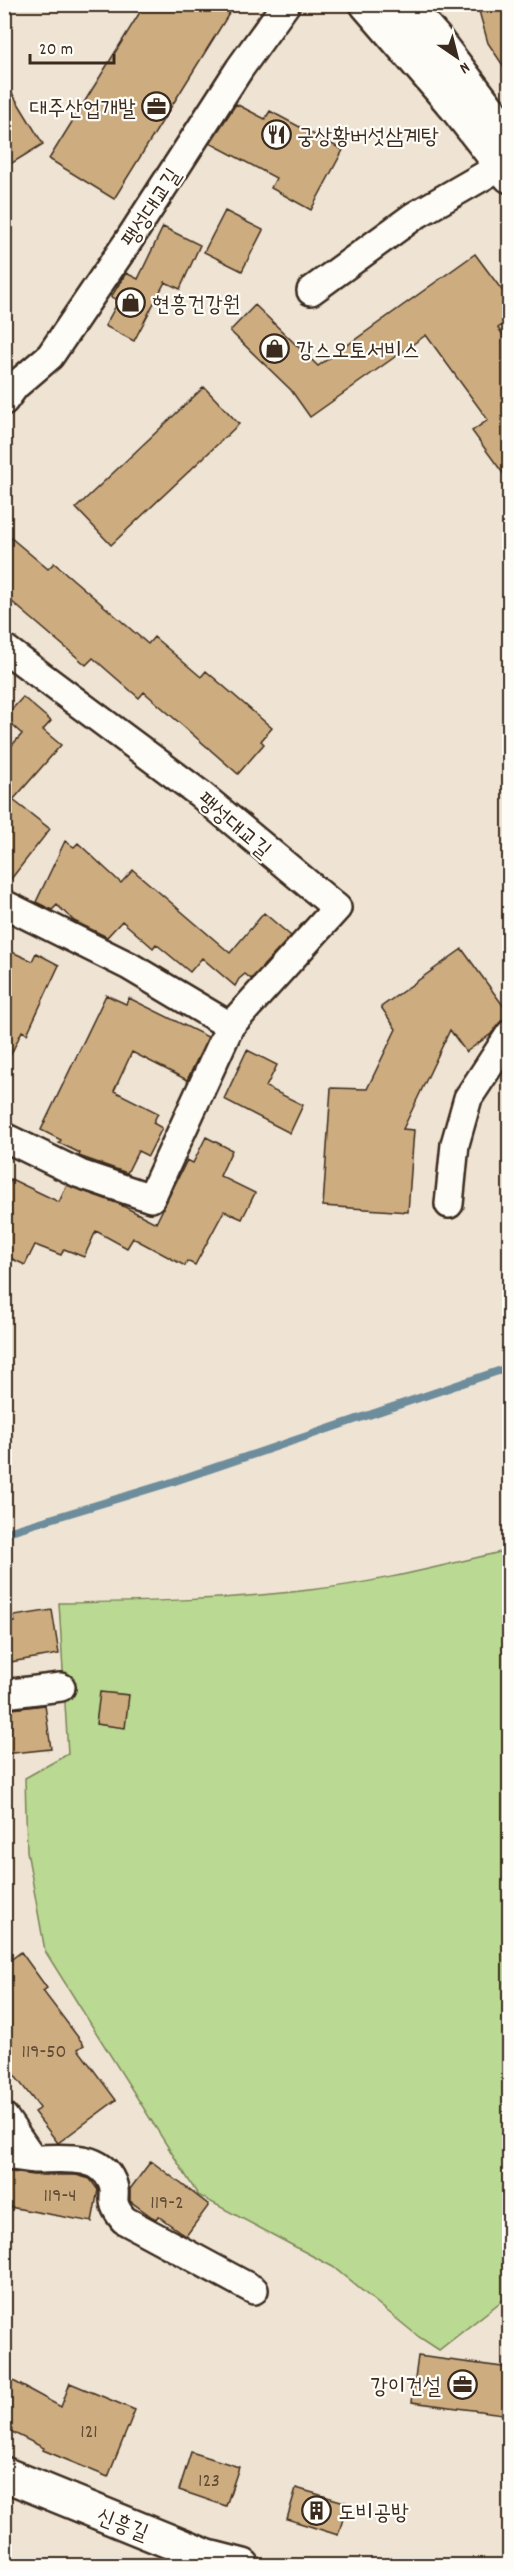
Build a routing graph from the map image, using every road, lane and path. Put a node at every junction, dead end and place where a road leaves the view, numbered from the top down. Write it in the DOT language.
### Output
graph roads {
  1 [pos="286,4"];
  2 [pos="367,4"];
  3 [pos="404,4"];
  4 [pos="507,158"];
  5 [pos="311,291"];
  6 [pos="4,402"];
  7 [pos="4,648"];
  8 [pos="4,904"];
  9 [pos="230,1026"];
  10 [pos="510,1034"];
  11 [pos="4,1137"];
  12 [pos="449,1204"];
  13 [pos="61,1687"];
  14 [pos="4,1694"];
  15 [pos="4,2117"];
  16 [pos="4,2156"];
  17 [pos="33,2159"];
  18 [pos="254,2290"];
  19 [pos="4,2474"];
  20 [pos="243,2565"];
  1 -- 6 [label="street, 팽성대교길"];
  2 -- 4 [label="main road"];
  3 -- 4 [label="main road"];
  4 -- 5 [label="street"];
  7 -- 9 [label="street, 팽성대교길"];
  8 -- 9 [label="street"];
  9 -- 11 [label="street, 팽성대교길"];
  10 -- 12 [label="street"];
  13 -- 14 [label="street"];
  15 -- 17 [label="street"];
  16 -- 17 [label="street"];
  17 -- 18 [label="street"];
  19 -- 20 [label="main road, 신흥길"];
}
